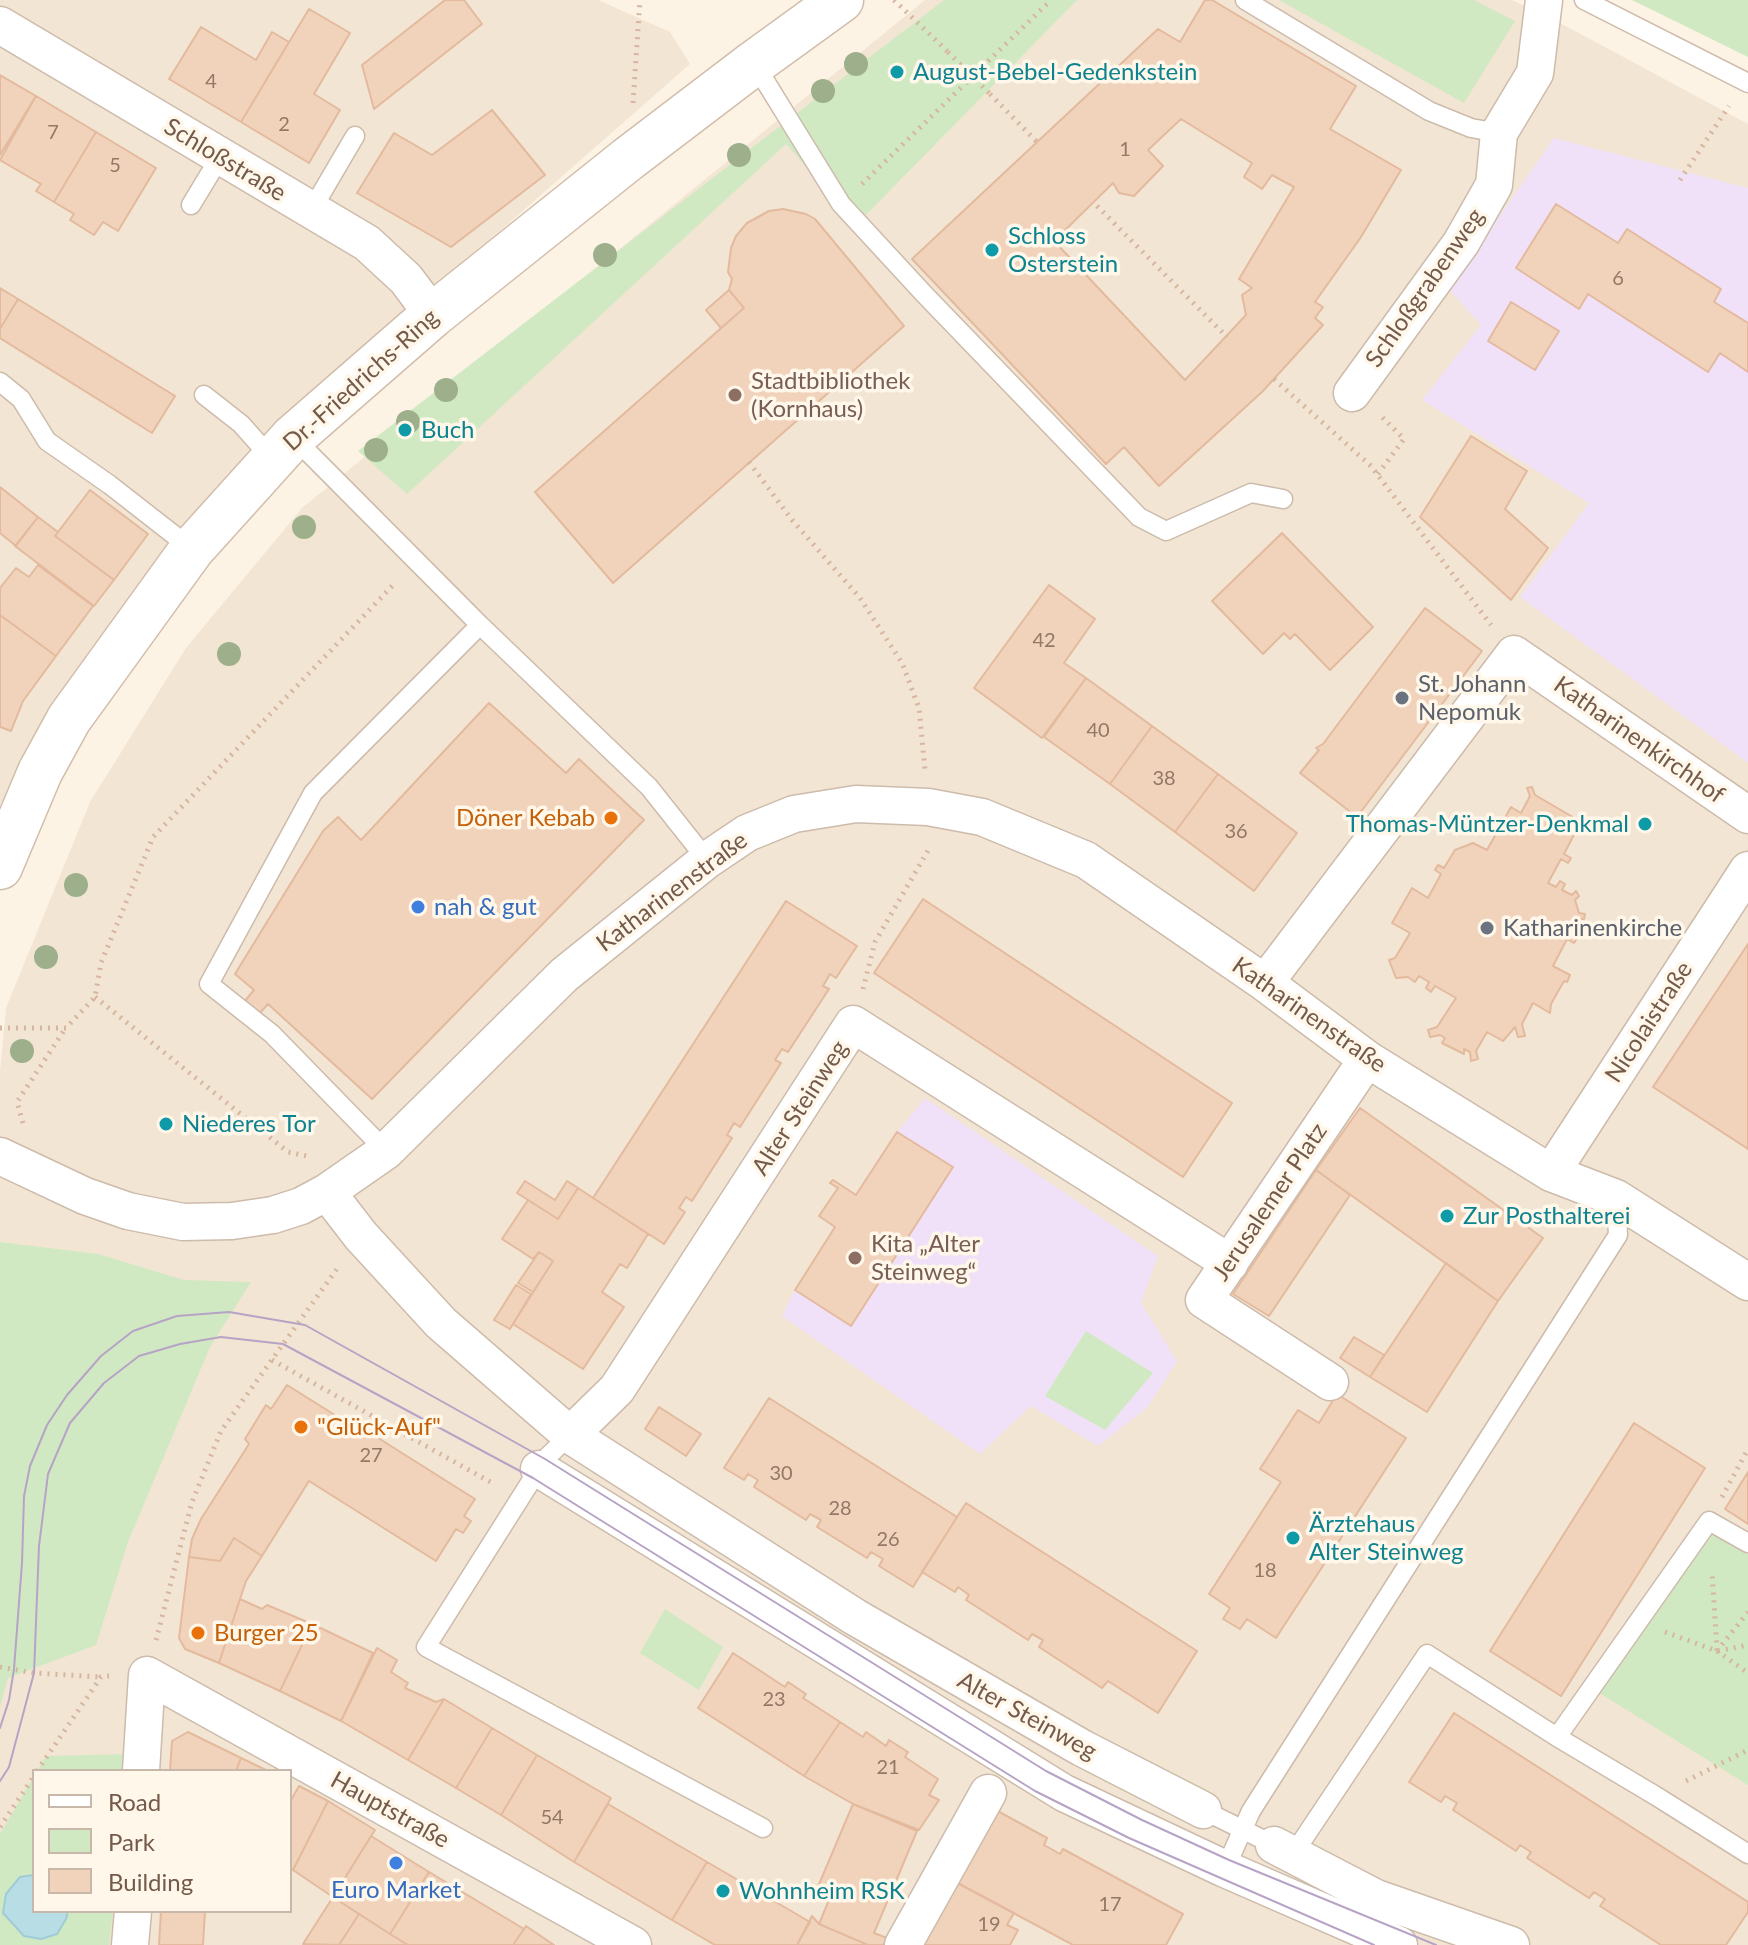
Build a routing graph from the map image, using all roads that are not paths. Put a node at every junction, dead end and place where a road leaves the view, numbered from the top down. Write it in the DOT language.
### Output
graph roads {
  1 [pos="1245,0"];
  2 [pos="1544,0"];
  3 [pos="1584,0"];
  4 [pos="819,10"];
  5 [pos="0,25"];
  6 [pos="754,63"];
  7 [pos="1746,82"];
  8 [pos="1499,133"];
  9 [pos="355,136"];
  10 [pos="220,157"];
  11 [pos="191,205"];
  12 [pos="311,211"];
  13 [pos="433,315"];
  14 [pos="0,382"];
  15 [pos="1352,393"];
  16 [pos="204,395"];
  17 [pos="283,448"];
  18 [pos="1283,499"];
  19 [pos="192,549"];
  20 [pos="480,625"];
  21 [pos="1748,815"];
  22 [pos="707,860"];
  23 [pos="0,867"];
  24 [pos="1748,870"];
  25 [pos="1265,983"];
  26 [pos="1367,1059"];
  27 [pos="7,1159"];
  28 [pos="373,1159"];
  29 [pos="1551,1173"];
  30 [pos="327,1192"];
  31 [pos="1616,1198"];
  32 [pos="1230,1263"];
  33 [pos="1748,1282"];
  34 [pos="1330,1382"];
  35 [pos="570,1435"];
  36 [pos="539,1469"];
  37 [pos="1748,1543"];
  38 [pos="1557,1737"];
  39 [pos="141,1769"];
  40 [pos="988,1793"];
  41 [pos="1203,1810"];
  42 [pos="763,1828"];
  43 [pos="1241,1829"];
  44 [pos="1284,1849"];
  45 [pos="1748,1854"];
  46 [pos="1225,1869"];
  47 [pos="133,1913"];
  48 [pos="130,1945"];
  49 [pos="633,1945"];
  50 [pos="903,1945"];
  51 [pos="1399,1945"];
  52 [pos="1511,1945"];
  1 -- 8 [label="lane"];
  2 -- 8 [label="street, Schloßgrabenweg"];
  3 -- 7 [label="lane"];
  4 -- 6 [label="main road, Dr.-Friedrichs-Ring"];
  5 -- 10 [label="street, Schloßstraße"];
  6 -- 13 [label="main road, Dr.-Friedrichs-Ring"];
  6 -- 18 [label="lane"];
  8 -- 15 [label="street, Schloßgrabenweg"];
  9 -- 12 [label="lane"];
  10 -- 11 [label="lane"];
  10 -- 12 [label="street, Schloßstraße"];
  12 -- 13 [label="street, Schloßstraße"];
  13 -- 17 [label="main road, Dr.-Friedrichs-Ring"];
  14 -- 19 [label="lane"];
  16 -- 17 [label="lane"];
  17 -- 19 [label="main road, Dr.-Friedrichs-Ring"];
  17 -- 20 [label="lane"];
  19 -- 23 [label="main road, Dr.-Friedrichs-Ring"];
  20 -- 22 [label="lane"];
  20 -- 28 [label="lane"];
  21 -- 25 [label="street, Katharinenkirchhof"];
  22 -- 25 [label="street, Katharinenstraße"];
  22 -- 28 [label="street, Katharinenstraße"];
  24 -- 29 [label="street, Nicolaistraße"];
  25 -- 26 [label="street, Katharinenstraße"];
  26 -- 29 [label="street, Katharinenstraße"];
  26 -- 32 [label="street, Jerusalemer Platz"];
  27 -- 30 [label="street, Katharinenstraße"];
  28 -- 30 [label="street, Katharinenstraße"];
  29 -- 31 [label="street, Katharinenstraße"];
  30 -- 35 [label="street, Alter Steinweg"];
  31 -- 33 [label="street, Katharinenstraße"];
  31 -- 43 [label="lane"];
  32 -- 34 [label="street, Jerusalemer Platz"];
  32 -- 35 [label="street, Alter Steinweg"];
  35 -- 36 [label="lane, Alter Steinweg"];
  35 -- 41 [label="street, Alter Steinweg"];
  36 -- 42 [label="lane, Alter Steinweg"];
  36 -- 46 [label="street"];
  37 -- 38 [label="lane"];
  38 -- 44 [label="lane"];
  38 -- 45 [label="lane"];
  39 -- 49 [label="street, Hauptstraße"];
  40 -- 50 [label="street"];
  41 -- 43 [label="lane, Alter Steinweg"];
  43 -- 44 [label="lane, Alter Steinweg"];
  43 -- 46 [label="lane"];
  44 -- 52 [label="street, Alter Steinweg"];
  46 -- 51 [label="street"];
  47 -- 48 [label="street"];
}
